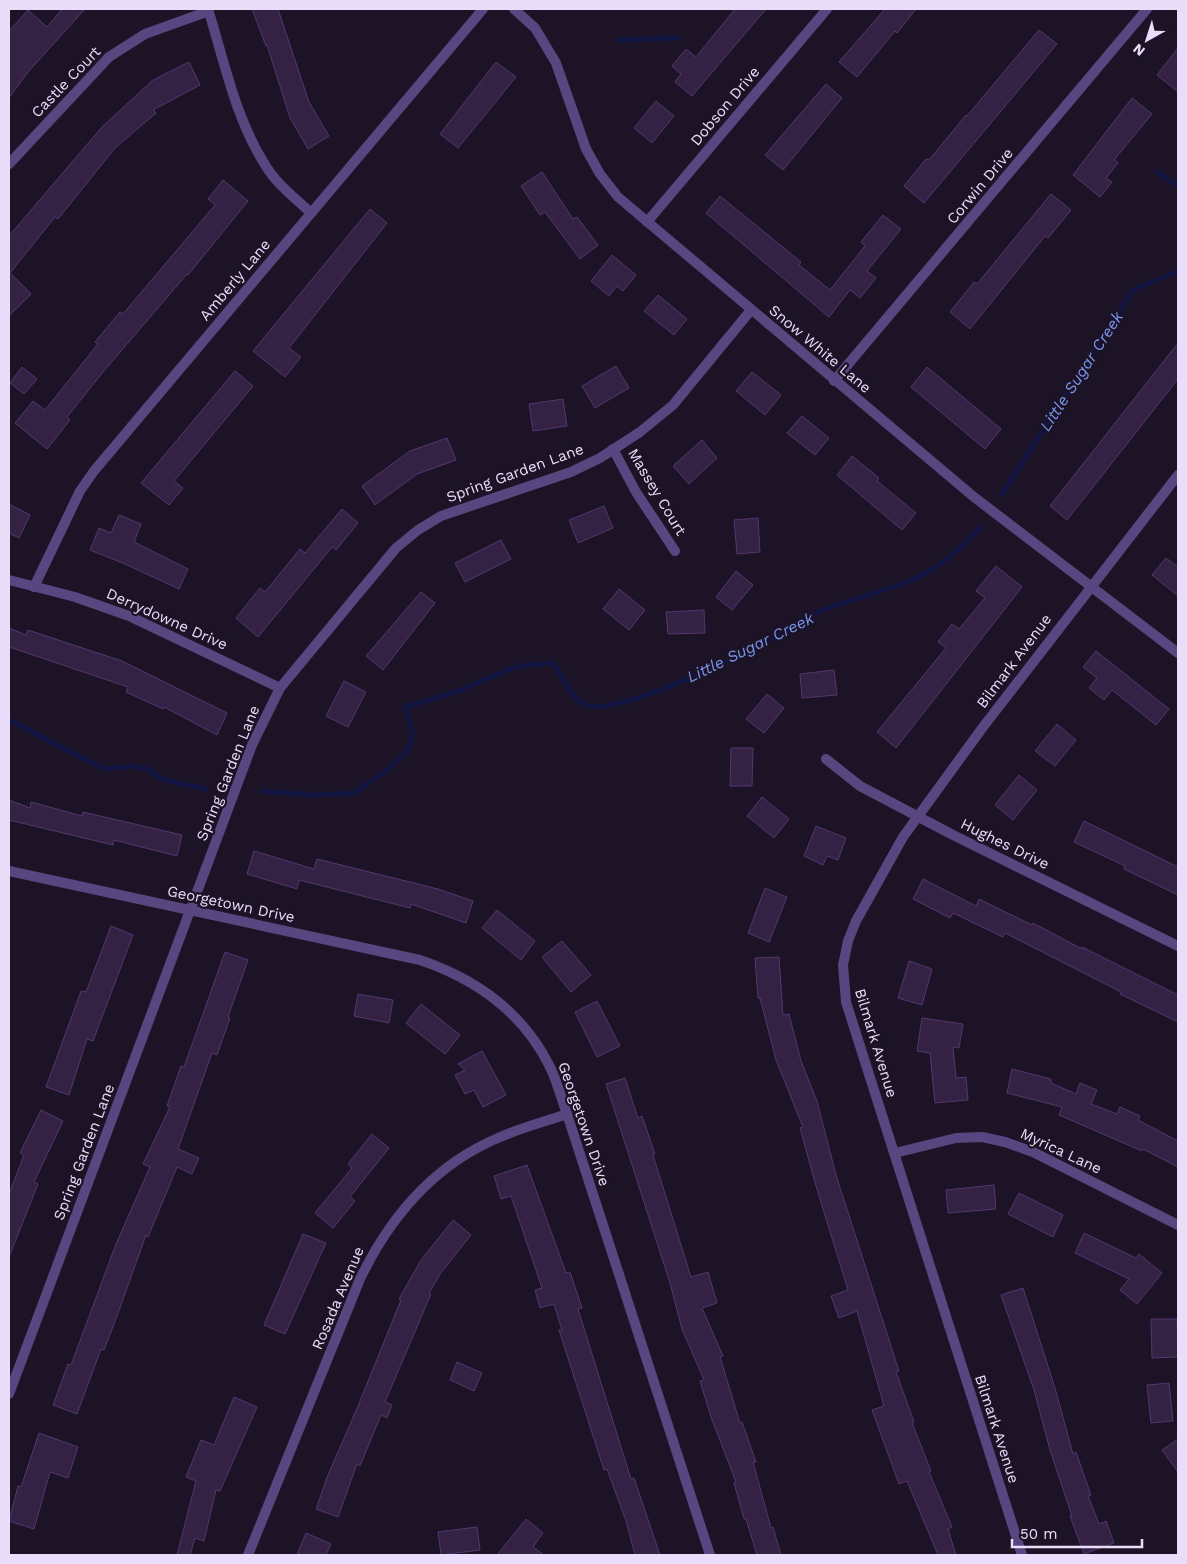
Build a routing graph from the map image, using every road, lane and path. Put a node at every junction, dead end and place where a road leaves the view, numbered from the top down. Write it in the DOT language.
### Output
graph roads {
  1 [pos="483,9"];
  2 [pos="514,9"];
  3 [pos="827,9"];
  4 [pos="1147,9"];
  5 [pos="208,10"];
  6 [pos="9,164"];
  7 [pos="311,213"];
  8 [pos="647,222"];
  9 [pos="751,310"];
  10 [pos="834,380"];
  11 [pos="614,449"];
  12 [pos="1178,475"];
  13 [pos="675,551"];
  14 [pos="9,580"];
  15 [pos="1091,586"];
  16 [pos="34,587"];
  17 [pos="1178,653"];
  18 [pos="280,688"];
  19 [pos="826,759"];
  20 [pos="918,816"];
  21 [pos="9,871"];
  22 [pos="191,911"];
  23 [pos="1178,946"];
  24 [pos="567,1114"];
  25 [pos="894,1153"];
  26 [pos="1178,1225"];
  27 [pos="9,1394"];
  28 [pos="248,1555"];
  29 [pos="710,1555"];
  30 [pos="1022,1555"];
  1 -- 7 [label="street, Amberly Lane"];
  2 -- 8 [label="street, Snow White Lane"];
  3 -- 8 [label="street, Dobson Drive"];
  4 -- 10 [label="street, Corwin Drive"];
  5 -- 6 [label="street, Castle Court"];
  5 -- 7 [label="street"];
  7 -- 16 [label="street, Amberly Lane"];
  8 -- 9 [label="street, Snow White Lane"];
  9 -- 10 [label="street, Snow White Lane"];
  9 -- 11 [label="street, Spring Garden Lane"];
  10 -- 15 [label="street, Snow White Lane"];
  11 -- 13 [label="street, Massey Court"];
  11 -- 18 [label="street, Spring Garden Lane"];
  12 -- 15 [label="street, Bilmark Avenue"];
  14 -- 16 [label="street, Derrydowne Drive"];
  15 -- 17 [label="street, Snow White Lane"];
  15 -- 20 [label="street, Bilmark Avenue"];
  16 -- 18 [label="street, Derrydowne Drive"];
  18 -- 22 [label="street, Spring Garden Lane"];
  19 -- 20 [label="street, Hughes Drive"];
  20 -- 23 [label="street, Hughes Drive"];
  20 -- 25 [label="street, Bilmark Avenue"];
  21 -- 22 [label="street, Georgetown Drive"];
  22 -- 24 [label="street, Georgetown Drive"];
  22 -- 27 [label="street, Spring Garden Lane"];
  24 -- 28 [label="street, Rosada Avenue"];
  24 -- 29 [label="street, Georgetown Drive"];
  25 -- 26 [label="street, Myrica Lane"];
  25 -- 30 [label="street, Bilmark Avenue"];
}
